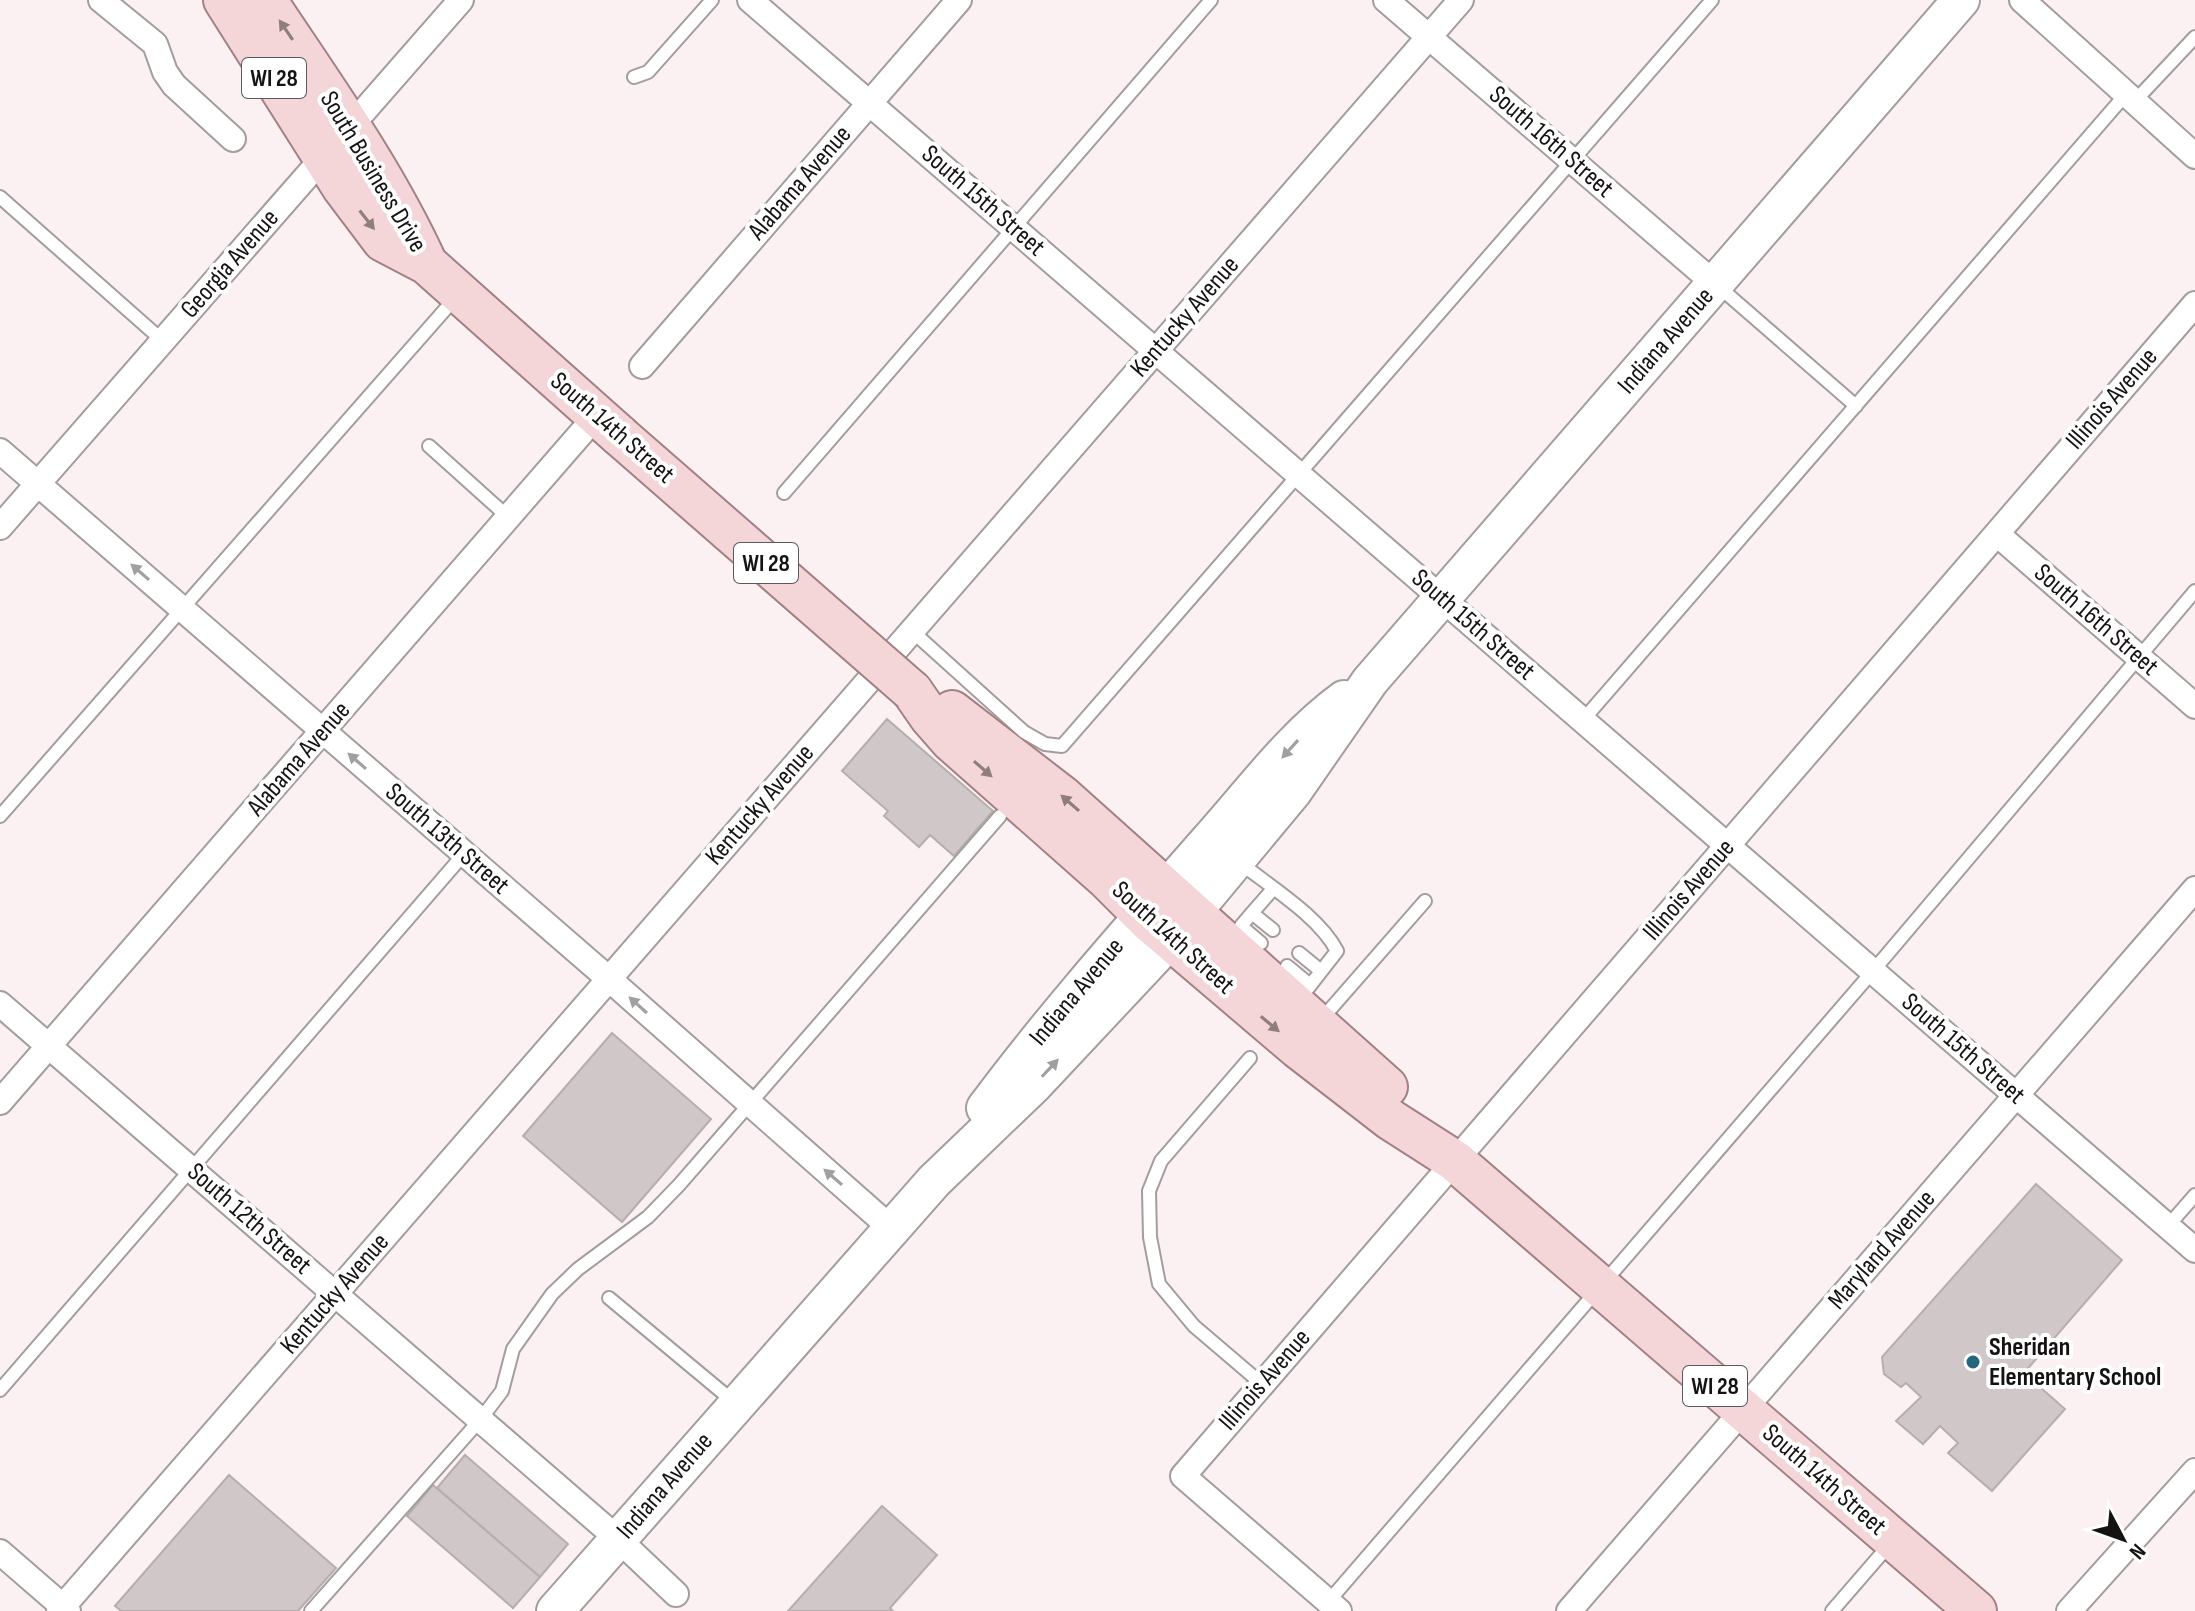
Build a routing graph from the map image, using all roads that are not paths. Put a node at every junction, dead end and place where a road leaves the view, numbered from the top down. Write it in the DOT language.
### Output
graph roads {
  1 [pos="101,0"];
  2 [pos="224,0"];
  3 [pos="266,0"];
  4 [pos="461,0"];
  5 [pos="712,0"];
  6 [pos="750,0"];
  7 [pos="959,0"];
  8 [pos="1211,0"];
  9 [pos="1386,0"];
  10 [pos="1461,0"];
  11 [pos="1712,0"];
  12 [pos="1961,0"];
  13 [pos="2022,0"];
  14 [pos="1429,36"];
  15 [pos="2195,37"];
  16 [pos="634,77"];
  17 [pos="2130,98"];
  18 [pos="870,103"];
  19 [pos="350,127"];
  20 [pos="233,139"];
  21 [pos="2195,156"];
  22 [pos="323,158"];
  23 [pos="1574,162"];
  24 [pos="0,197"];
  25 [pos="1013,227"];
  26 [pos="427,264"];
  27 [pos="1715,284"];
  28 [pos="459,294"];
  29 [pos="2195,304"];
  30 [pos="163,341"];
  31 [pos="1156,351"];
  32 [pos="642,366"];
  33 [pos="1856,406"];
  34 [pos="609,426"];
  35 [pos="429,446"];
  36 [pos="0,451"];
  37 [pos="1297,473"];
  38 [pos="37,484"];
  39 [pos="784,493"];
  40 [pos="508,517"];
  41 [pos="0,527"];
  42 [pos="1997,534"];
  43 [pos="2195,591"];
  44 [pos="1443,599"];
  45 [pos="182,608"];
  46 [pos="912,631"];
  47 [pos="2138,657"];
  48 [pos="1370,681"];
  49 [pos="2195,706"];
  50 [pos="1583,720"];
  51 [pos="322,731"];
  52 [pos="0,816"];
  53 [pos="1000,816"];
  54 [pos="1728,846"];
  55 [pos="464,854"];
  56 [pos="1237,860"];
  57 [pos="1273,889"];
  58 [pos="2195,889"];
  59 [pos="1425,901"];
  60 [pos="1252,913"];
  61 [pos="1168,914"];
  62 [pos="1273,930"];
  63 [pos="1261,943"];
  64 [pos="1299,953"];
  65 [pos="1321,971"];
  66 [pos="1873,971"];
  67 [pos="609,979"];
  68 [pos="1303,994"];
  69 [pos="0,1004"];
  70 [pos="49,1046"];
  71 [pos="1250,1058"];
  72 [pos="2016,1095"];
  73 [pos="0,1102"];
  74 [pos="750,1104"];
  75 [pos="1455,1161"];
  76 [pos="191,1169"];
  77 [pos="2195,1195"];
  78 [pos="2168,1226"];
  79 [pos="892,1229"];
  80 [pos="2195,1250"];
  81 [pos="1600,1286"];
  82 [pos="335,1294"];
  83 [pos="609,1298"];
  84 [pos="1262,1384"];
  85 [pos="0,1390"];
  86 [pos="737,1404"];
  87 [pos="1743,1410"];
  88 [pos="480,1420"];
  89 [pos="2195,1471"];
  90 [pos="618,1539"];
  91 [pos="1894,1540"];
  92 [pos="0,1552"];
  93 [pos="676,1594"];
  94 [pos="1334,1606"];
  95 [pos="64,1609"];
  96 [pos="311,1611"];
  97 [pos="555,1611"];
  98 [pos="1569,1611"];
  99 [pos="1832,1611"];
  100 [pos="1976,1611"];
  101 [pos="2069,1611"];
  1 -- 20 [label="street"];
  2 -- 22 [label="main road, South Business Drive / WI 28"];
  19 -- 3 [label="main road, South Business Drive / WI 28, one-way"];
  4 -- 19 [label="street, Georgia Avenue"];
  5 -- 16 [label="lane"];
  6 -- 18 [label="street, South 15th Street"];
  7 -- 18 [label="street, Alabama Avenue"];
  8 -- 25 [label="lane"];
  9 -- 14 [label="street, South 16th Street"];
  10 -- 14 [label="street, Kentucky Avenue"];
  11 -- 23 [label="lane"];
  12 -- 27 [label="main road, Indiana Avenue"];
  13 -- 17 [label="street"];
  14 -- 23 [label="street, South 16th Street"];
  14 -- 31 [label="street, Kentucky Avenue"];
  15 -- 17 [label="lane"];
  17 -- 21 [label="street"];
  17 -- 33 [label="lane"];
  18 -- 25 [label="street, South 15th Street"];
  18 -- 32 [label="street, Alabama Avenue"];
  19 -- 22 [label="street, Georgia Avenue"];
  19 -- 26 [label="main road, South Business Drive / WI 28"];
  22 -- 26 [label="main road, South 14th Street / WI 28, one-way"];
  22 -- 30 [label="street, Georgia Avenue"];
  23 -- 27 [label="street, South 16th Street"];
  23 -- 37 [label="lane"];
  24 -- 30 [label="lane"];
  25 -- 31 [label="street, South 15th Street"];
  25 -- 39 [label="lane"];
  26 -- 28 [label="main road, South 14th Street / WI 28"];
  27 -- 33 [label="lane"];
  27 -- 44 [label="main road, Indiana Avenue"];
  28 -- 34 [label="main road, South 14th Street / WI 28"];
  28 -- 45 [label="lane"];
  29 -- 42 [label="street, Illinois Avenue"];
  30 -- 38 [label="street, Georgia Avenue"];
  31 -- 37 [label="street, South 15th Street"];
  31 -- 46 [label="street, Kentucky Avenue"];
  33 -- 50 [label="lane"];
  34 -- 40 [label="street, Alabama Avenue"];
  34 -- 61 [label="main road, South 14th Street / WI 28, bridge"];
  35 -- 40 [label="lane"];
  36 -- 38 [label="street, South 13th Street"];
  37 -- 44 [label="street, South 15th Street"];
  37 -- 46 [label="lane"];
  38 -- 41 [label="street, Georgia Avenue"];
  45 -- 38 [label="street, South 13th Street, one-way"];
  40 -- 51 [label="street, Alabama Avenue"];
  42 -- 47 [label="street, South 16th Street"];
  42 -- 54 [label="street, Illinois Avenue"];
  43 -- 47 [label="lane"];
  44 -- 48 [label="main road, Indiana Avenue"];
  44 -- 50 [label="street, South 15th Street"];
  45 -- 51 [label="street, South 13th Street"];
  45 -- 52 [label="lane"];
  46 -- 67 [label="street, Kentucky Avenue"];
  47 -- 49 [label="street, South 16th Street"];
  47 -- 66 [label="lane"];
  48 -- 56 [label="main road, Indiana Avenue"];
  48 -- 61 [label="main road, Indiana Avenue, one-way"];
  50 -- 54 [label="street, South 15th Street"];
  55 -- 51 [label="street, South 13th Street, one-way"];
  51 -- 70 [label="street, Alabama Avenue"];
  53 -- 74 [label="lane"];
  54 -- 66 [label="street, South 15th Street"];
  54 -- 75 [label="street, Illinois Avenue"];
  55 -- 67 [label="street, South 13th Street"];
  55 -- 76 [label="lane"];
  56 -- 57 [label="lane"];
  56 -- 61 [label="main road, Indiana Avenue"];
  57 -- 60 [label="lane"];
  57 -- 65 [label="lane"];
  58 -- 72 [label="street, Maryland Avenue"];
  59 -- 68 [label="lane"];
  60 -- 62 [label="lane"];
  60 -- 63 [label="lane"];
  61 -- 68 [label="main road, South 14th Street / WI 28"];
  61 -- 75 [label="main road, South 14th Street / WI 28, one-way"];
  61 -- 79 [label="main road, Indiana Avenue"];
  64 -- 65 [label="lane"];
  65 -- 68 [label="lane"];
  66 -- 72 [label="street, South 15th Street"];
  66 -- 81 [label="lane"];
  74 -- 67 [label="street, South 13th Street, one-way"];
  67 -- 82 [label="street, Kentucky Avenue"];
  68 -- 75 [label="main road, South 14th Street / WI 28"];
  69 -- 70 [label="street, South 12th Street"];
  70 -- 73 [label="street, Alabama Avenue"];
  70 -- 76 [label="street, South 12th Street"];
  71 -- 84 [label="lane"];
  72 -- 78 [label="street, South 15th Street"];
  72 -- 87 [label="street, Maryland Avenue"];
  79 -- 74 [label="street, South 13th Street, one-way"];
  74 -- 88 [label="lane"];
  75 -- 81 [label="main road, South 14th Street / WI 28"];
  75 -- 84 [label="street, Illinois Avenue"];
  76 -- 82 [label="street, South 12th Street"];
  76 -- 85 [label="lane"];
  77 -- 78 [label="lane"];
  78 -- 80 [label="street, South 15th Street"];
  79 -- 86 [label="main road, Indiana Avenue"];
  81 -- 87 [label="main road, South 14th Street / WI 28"];
  81 -- 94 [label="lane"];
  82 -- 88 [label="street, South 12th Street"];
  82 -- 95 [label="street, Kentucky Avenue"];
  83 -- 86 [label="lane"];
  84 -- 94 [label="street, Illinois Avenue"];
  86 -- 90 [label="main road, Indiana Avenue"];
  87 -- 91 [label="main road, South 14th Street / WI 28"];
  87 -- 98 [label="street, Maryland Avenue"];
  88 -- 90 [label="street, South 12th Street"];
  88 -- 96 [label="lane"];
  89 -- 101 [label="street"];
  90 -- 93 [label="street, South 12th Street"];
  90 -- 97 [label="main road, Indiana Avenue"];
  91 -- 99 [label="lane"];
  91 -- 100 [label="main road, South 14th Street / WI 28"];
  92 -- 95 [label="street"];
}
